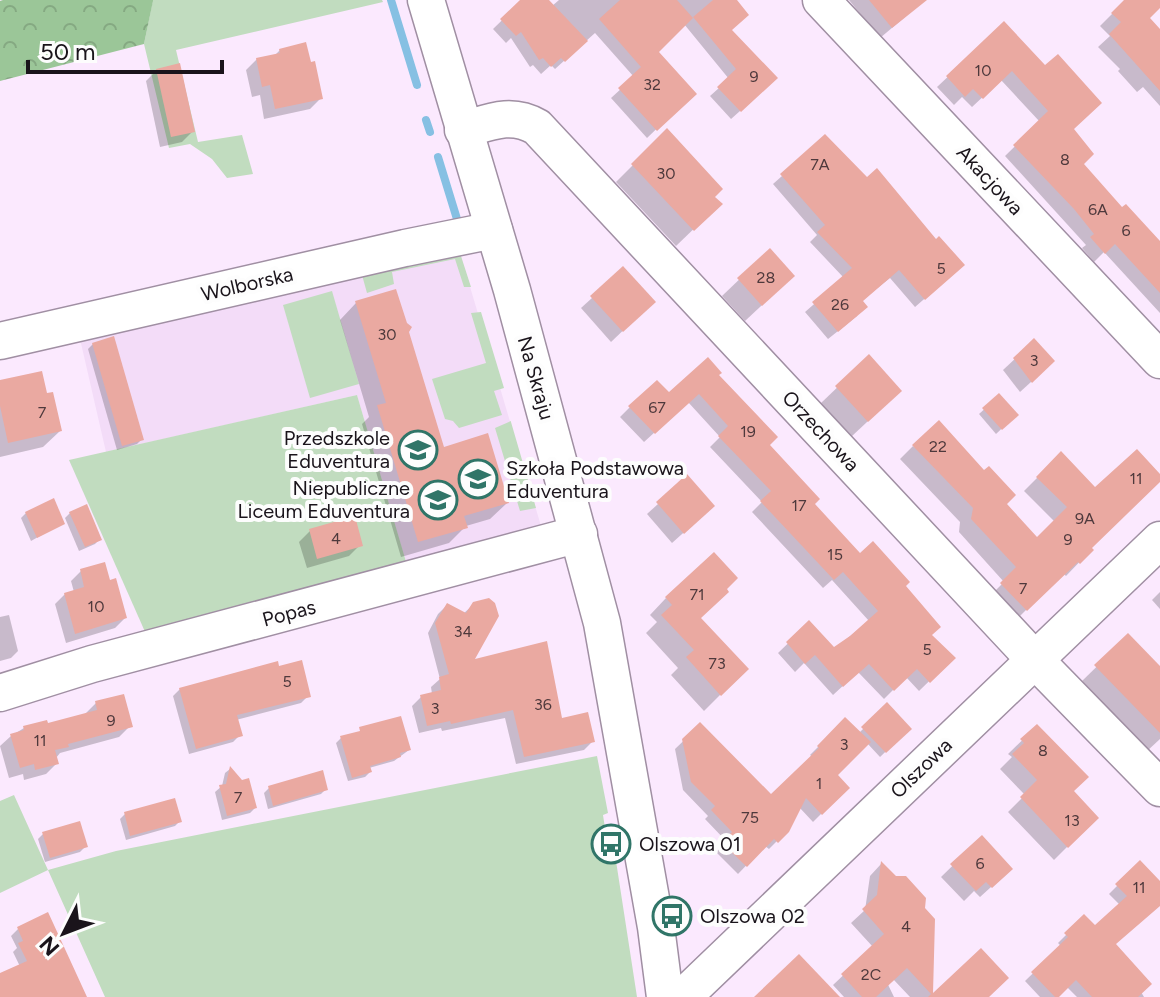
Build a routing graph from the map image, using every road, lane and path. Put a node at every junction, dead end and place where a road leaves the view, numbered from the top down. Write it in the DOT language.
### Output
graph roads {
  1 [pos="426,0"];
  2 [pos="821,0"];
  3 [pos="463,130"];
  4 [pos="494,230"];
  5 [pos="0,341"];
  6 [pos="1160,360"];
  7 [pos="579,534"];
  8 [pos="1160,540"];
  9 [pos="1035,660"];
  10 [pos="0,693"];
  11 [pos="1160,788"];
  12 [pos="665,997"];
  13 [pos="683,997"];
  1 -- 3 [label="street, Na Skraju"];
  2 -- 6 [label="street, Akacjowa"];
  3 -- 4 [label="street, Na Skraju"];
  3 -- 9 [label="street, Orzechowa"];
  4 -- 5 [label="street, Wolborska"];
  4 -- 7 [label="street, Na Skraju"];
  7 -- 10 [label="street, Popas"];
  7 -- 12 [label="street, Na Skraju"];
  8 -- 9 [label="street, Olszowa"];
  9 -- 11 [label="street, Orzechowa"];
  9 -- 13 [label="street, Olszowa"];
}
